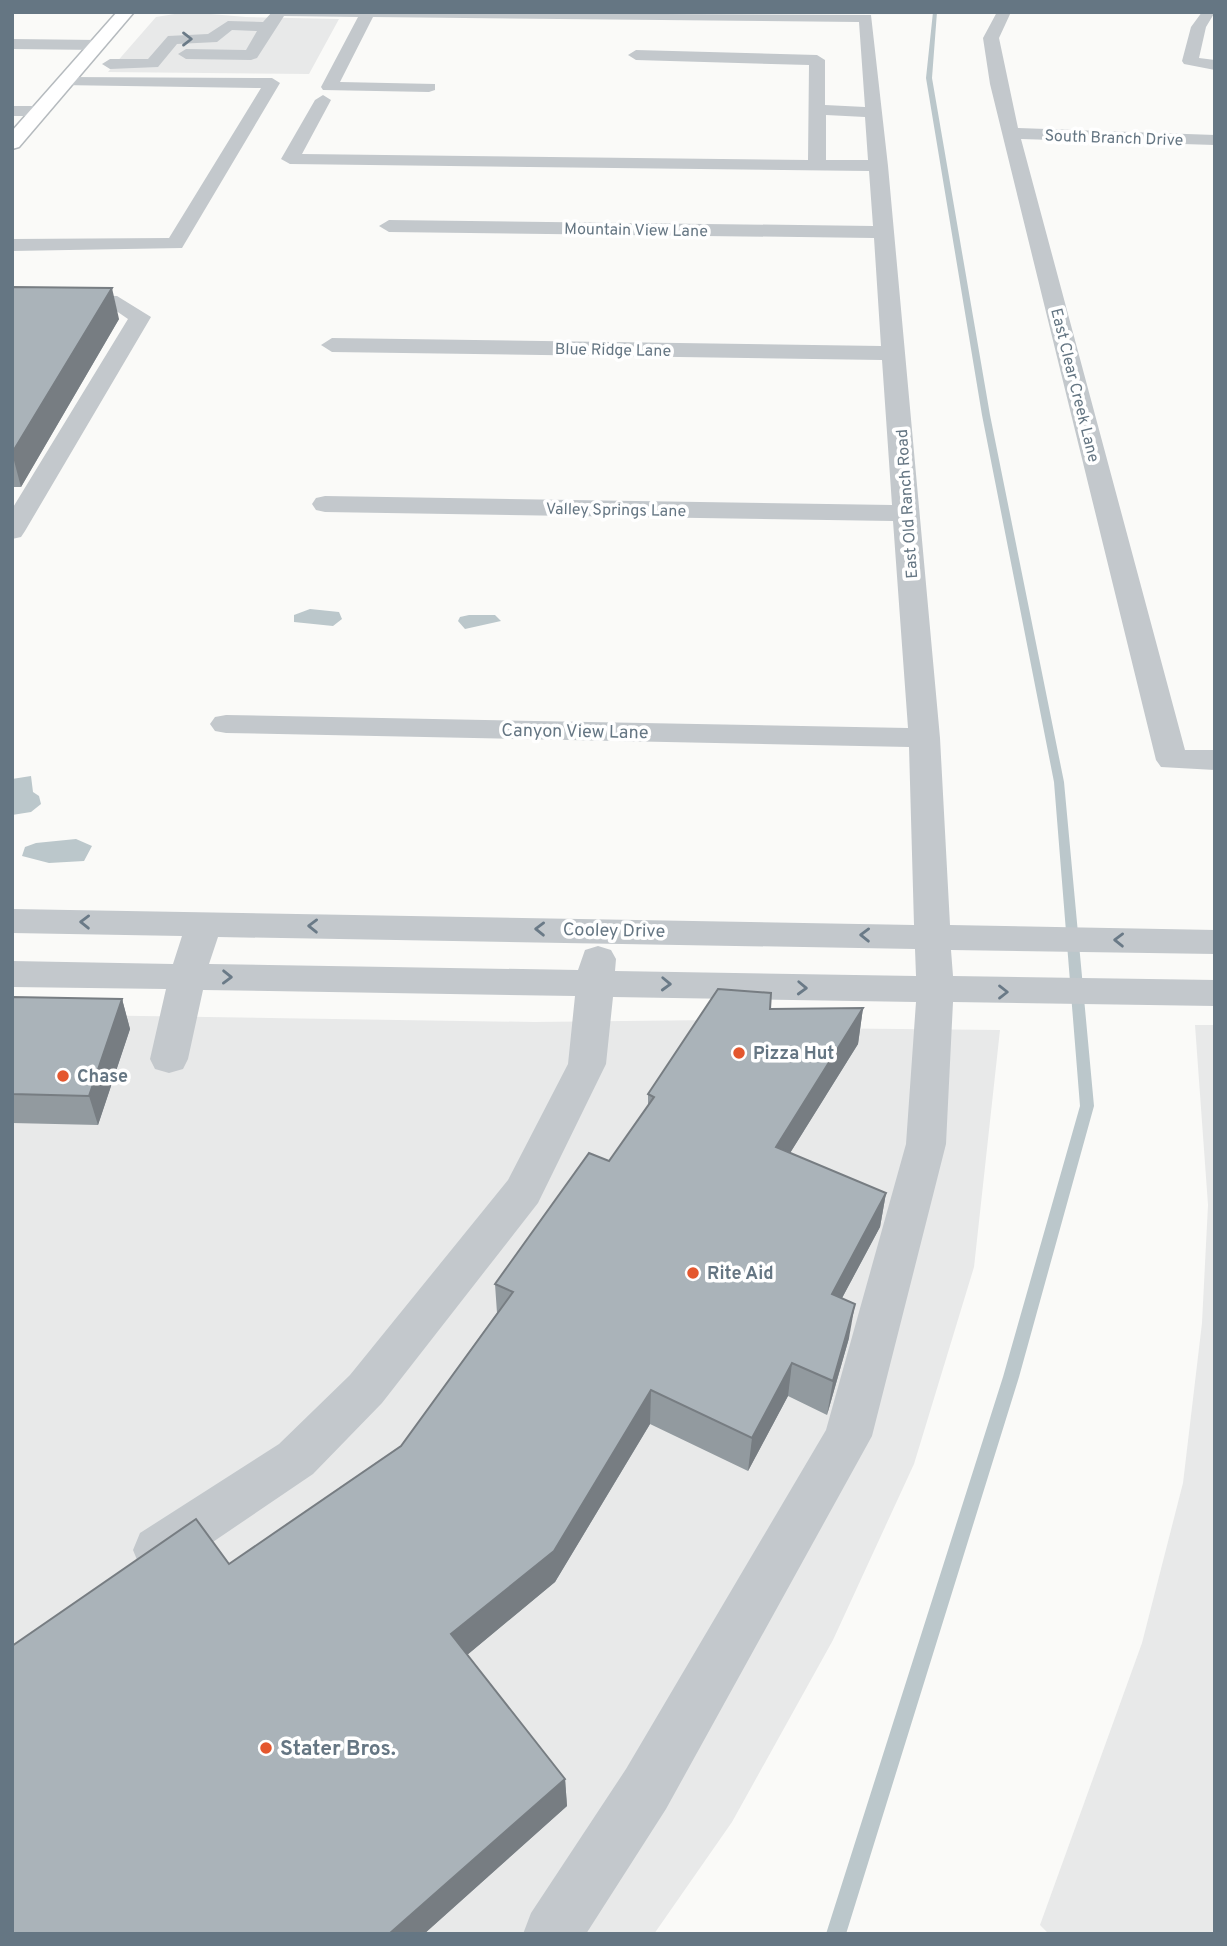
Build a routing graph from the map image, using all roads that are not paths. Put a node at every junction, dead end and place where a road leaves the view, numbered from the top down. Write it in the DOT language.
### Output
graph roads {
  1 [pos="126,12"];
  2 [pos="282,12"];
  3 [pos="1004,12"];
  4 [pos="1210,12"];
  5 [pos="462,13"];
  6 [pos="585,14"];
  7 [pos="869,15"];
  8 [pos="363,20"];
  9 [pos="267,27"];
  10 [pos="110,31"];
  11 [pos="12,44"];
  12 [pos="50,44"];
  13 [pos="98,45"];
  14 [pos="161,54"];
  15 [pos="636,55"];
  16 [pos="81,64"];
  17 [pos="821,65"];
  18 [pos="1215,65"];
  19 [pos="751,74"];
  20 [pos="66,82"];
  21 [pos="429,88"];
  22 [pos="323,100"];
  23 [pos="817,110"];
  24 [pos="12,111"];
  25 [pos="40,111"];
  26 [pos="874,112"];
  27 [pos="19,128"];
  28 [pos="1013,133"];
  29 [pos="1215,140"];
  30 [pos="12,143"];
  31 [pos="817,166"];
  32 [pos="879,166"];
  33 [pos="389,226"];
  34 [pos="884,232"];
  35 [pos="12,245"];
  36 [pos="12,298"];
  37 [pos="332,345"];
  38 [pos="894,353"];
  39 [pos="325,504"];
  40 [pos="906,513"];
  41 [pos="16,517"];
  42 [pos="226,724"];
  43 [pos="923,737"];
  44 [pos="1215,760"];
  45 [pos="12,921"];
  46 [pos="204,924"];
  47 [pos="599,930"];
  48 [pos="934,936"];
  49 [pos="1201,942"];
  50 [pos="12,974"];
  51 [pos="187,977"];
  52 [pos="598,982"];
  53 [pos="935,992"];
  54 [pos="1212,993"];
  55 [pos="169,1059"];
  56 [pos="128,1571"];
  57 [pos="552,1934"];
  1 -- 10 [label="main road"];
  2 -- 8 [label="street"];
  2 -- 9 [label="street"];
  3 -- 28 [label="street, East Clear Creek Lane"];
  4 -- 18 [label="street"];
  5 -- 6 [label="street"];
  5 -- 8 [label="street"];
  6 -- 7 [label="street"];
  7 -- 26 [label="street, East Old Ranch Road"];
  8 -- 21 [label="street"];
  14 -- 9 [label="street, one-way"];
  9 -- 14 [label="street"];
  10 -- 12 [label="street"];
  10 -- 13 [label="main road"];
  11 -- 12 [label="street"];
  12 -- 13 [label="street"];
  13 -- 16 [label="main road"];
  14 -- 16 [label="street"];
  15 -- 17 [label="street"];
  16 -- 20 [label="main road"];
  17 -- 19 [label="street"];
  17 -- 23 [label="street"];
  20 -- 25 [label="main road"];
  20 -- 35 [label="street"];
  22 -- 31 [label="street"];
  23 -- 26 [label="street"];
  23 -- 31 [label="street"];
  24 -- 25 [label="street"];
  25 -- 27 [label="main road"];
  26 -- 32 [label="street, East Old Ranch Road"];
  27 -- 30 [label="main road"];
  28 -- 29 [label="street, South Branch Drive"];
  28 -- 44 [label="street, East Clear Creek Lane"];
  31 -- 32 [label="street"];
  32 -- 34 [label="street, East Old Ranch Road"];
  33 -- 34 [label="street, Mountain View Lane"];
  34 -- 38 [label="street, East Old Ranch Road"];
  36 -- 41 [label="street"];
  37 -- 38 [label="street, Blue Ridge Lane"];
  38 -- 40 [label="street, East Old Ranch Road"];
  39 -- 40 [label="street, Valley Springs Lane"];
  40 -- 43 [label="street, East Old Ranch Road"];
  42 -- 43 [label="street, Canyon View Lane"];
  43 -- 48 [label="street, East Old Ranch Road"];
  46 -- 45 [label="street, Cooley Drive, one-way"];
  47 -- 46 [label="street, Cooley Drive, one-way"];
  46 -- 51 [label="street"];
  48 -- 47 [label="street, Cooley Drive, one-way"];
  47 -- 52 [label="street"];
  49 -- 48 [label="street, Cooley Drive, one-way"];
  48 -- 53 [label="street, East Old Ranch Road"];
  50 -- 51 [label="street"];
  51 -- 52 [label="street, one-way"];
  51 -- 55 [label="street"];
  52 -- 53 [label="street, one-way"];
  52 -- 56 [label="street"];
  53 -- 54 [label="street, one-way"];
  53 -- 57 [label="street, East Old Ranch Road"];
}
